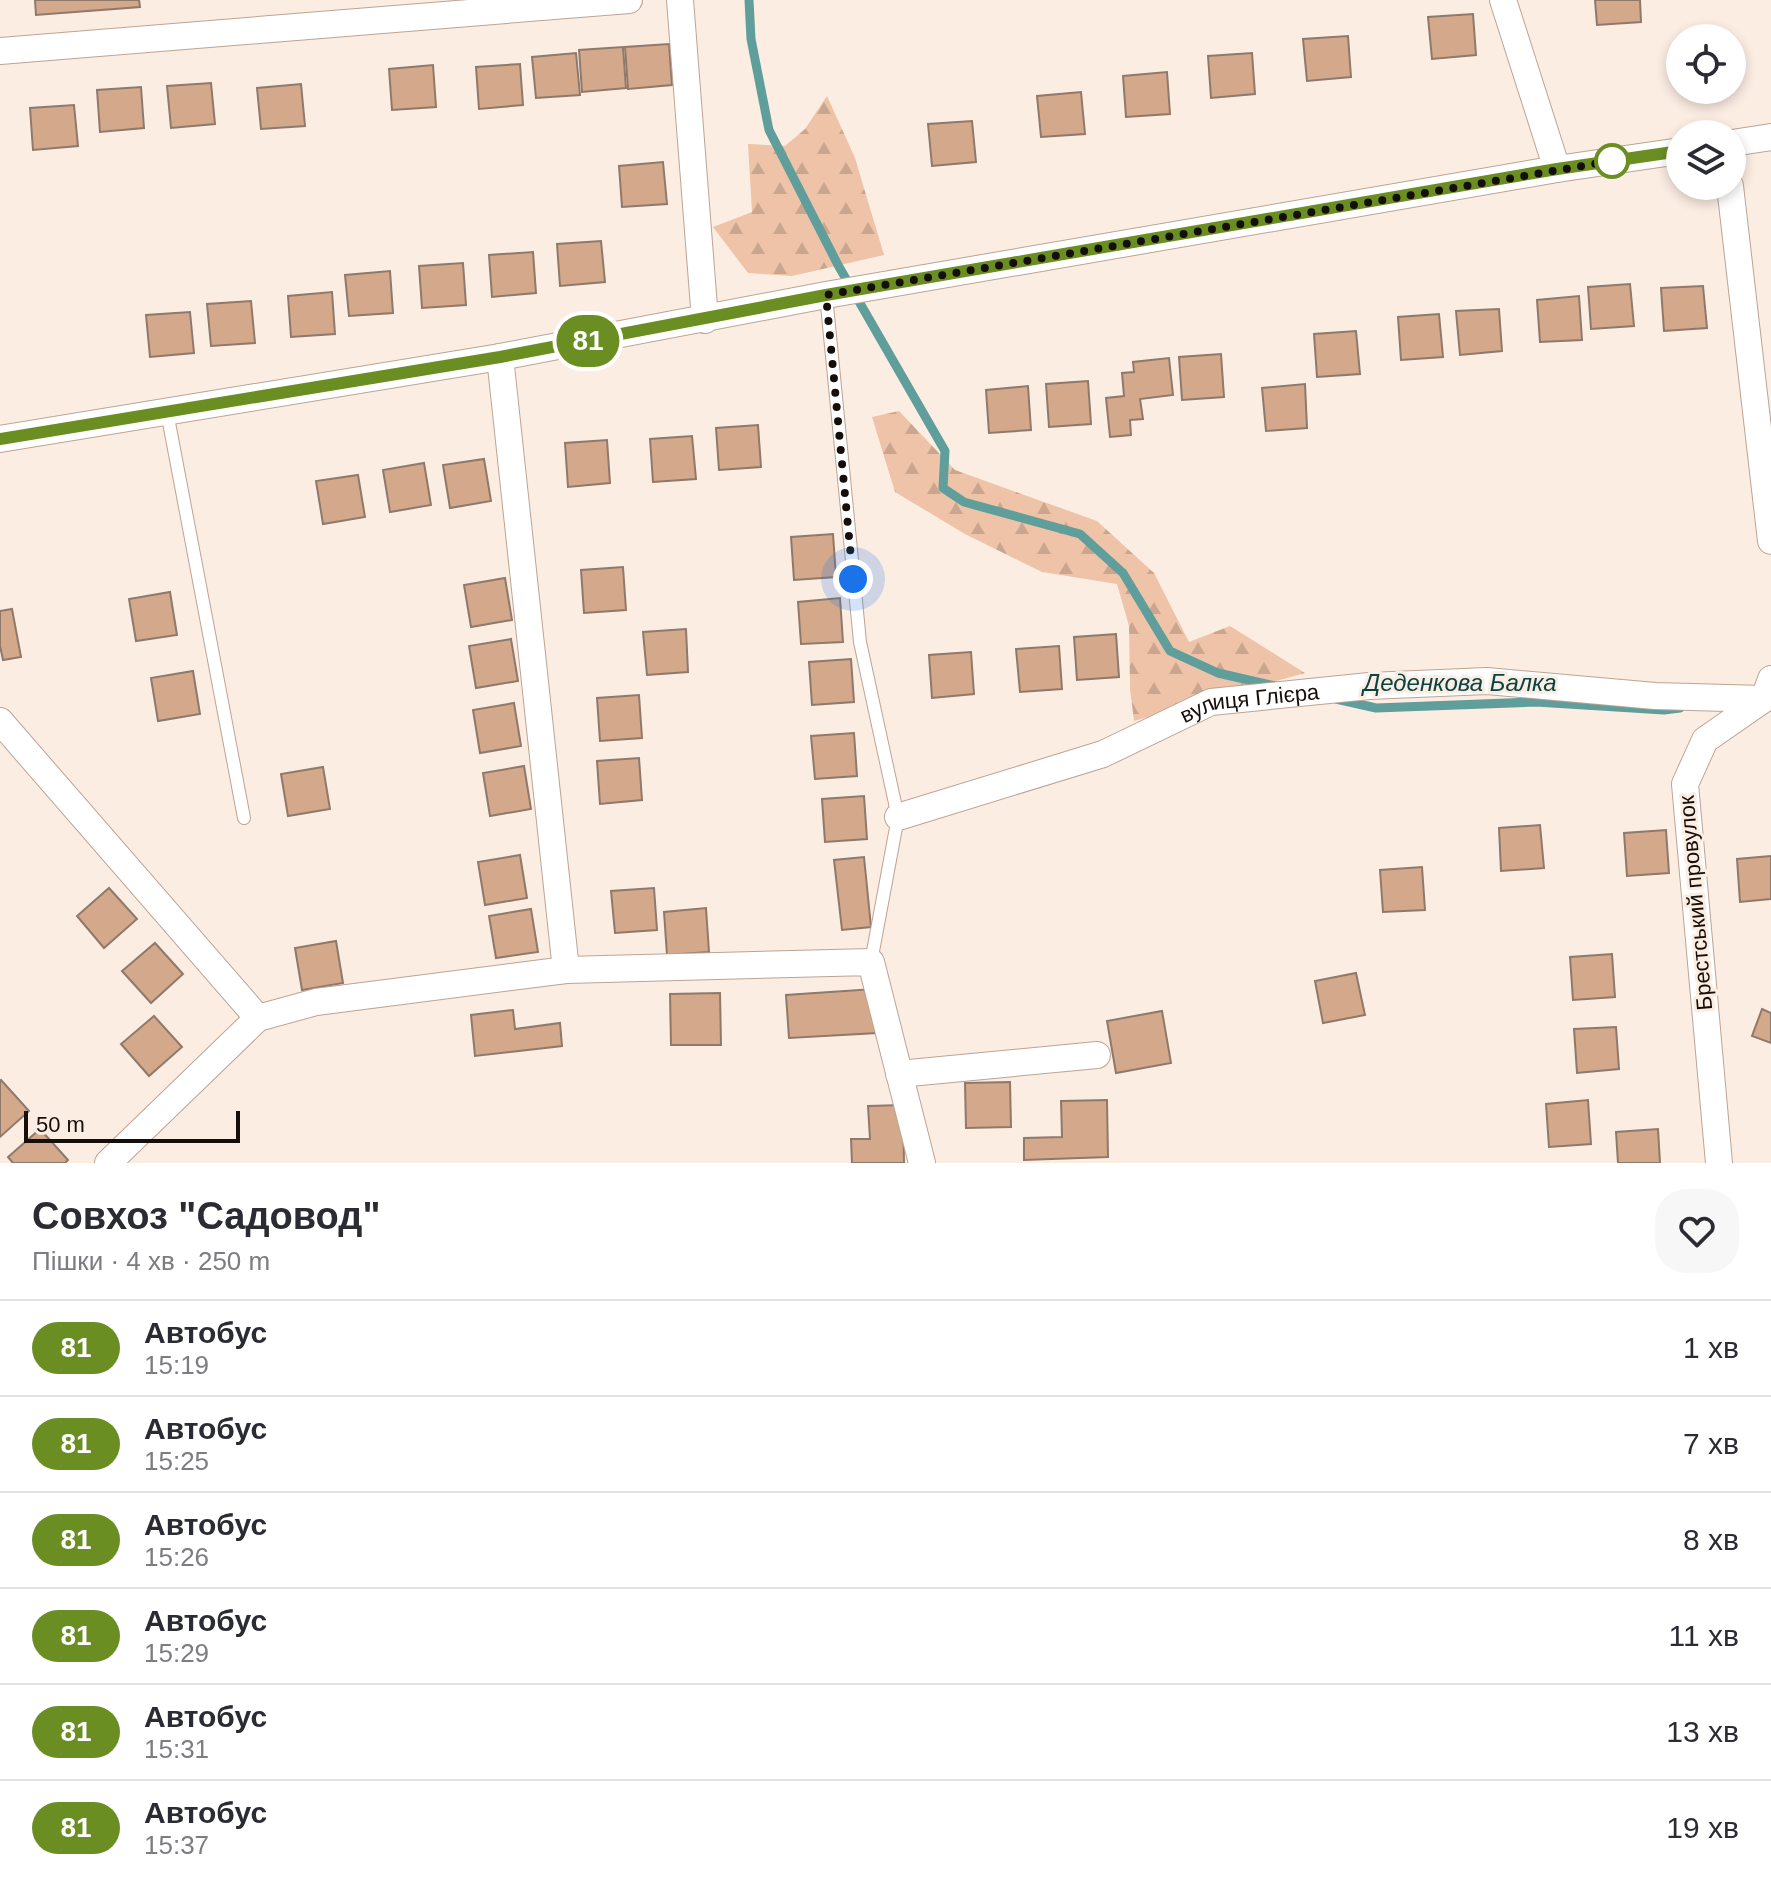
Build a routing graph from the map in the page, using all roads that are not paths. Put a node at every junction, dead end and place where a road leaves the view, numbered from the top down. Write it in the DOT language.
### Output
graph roads {
  1 [pos="629,0"];
  2 [pos="680,0"];
  3 [pos="1503,0"];
  4 [pos="0,51"];
  5 [pos="1771,137"];
  6 [pos="1746,141"];
  7 [pos="1666,153"];
  8 [pos="1557,169"];
  9 [pos="1732,200"];
  10 [pos="826,295"];
  11 [pos="705,320"];
  12 [pos="500,357"];
  13 [pos="167,412"];
  14 [pos="0,439"];
  15 [pos="1771,541"];
  16 [pos="1768,689"];
  17 [pos="0,721"];
  18 [pos="898,817"];
  19 [pos="244,818"];
  20 [pos="871,962"];
  21 [pos="566,970"];
  22 [pos="258,1018"];
  23 [pos="1097,1055"];
  24 [pos="899,1074"];
  25 [pos="108,1163"];
  26 [pos="922,1163"];
  27 [pos="1719,1163"];
  1 -- 4 [label="street"];
  2 -- 11 [label="street"];
  3 -- 8 [label="street"];
  5 -- 6 [label="street"];
  7 -- 8 [label="street"];
  8 -- 10 [label="street"];
  9 -- 15 [label="street"];
  10 -- 11 [label="street"];
  10 -- 18 [label="lane"];
  11 -- 12 [label="street"];
  12 -- 13 [label="street"];
  12 -- 21 [label="street"];
  13 -- 14 [label="street"];
  13 -- 19 [label="lane"];
  16 -- 18 [label="street, вулиця Глієра"];
  16 -- 27 [label="street, Брестський провулок"];
  17 -- 22 [label="street"];
  18 -- 20 [label="lane"];
  20 -- 21 [label="street"];
  20 -- 24 [label="street"];
  21 -- 22 [label="street"];
  22 -- 25 [label="street"];
  23 -- 24 [label="street"];
  24 -- 26 [label="street"];
}
